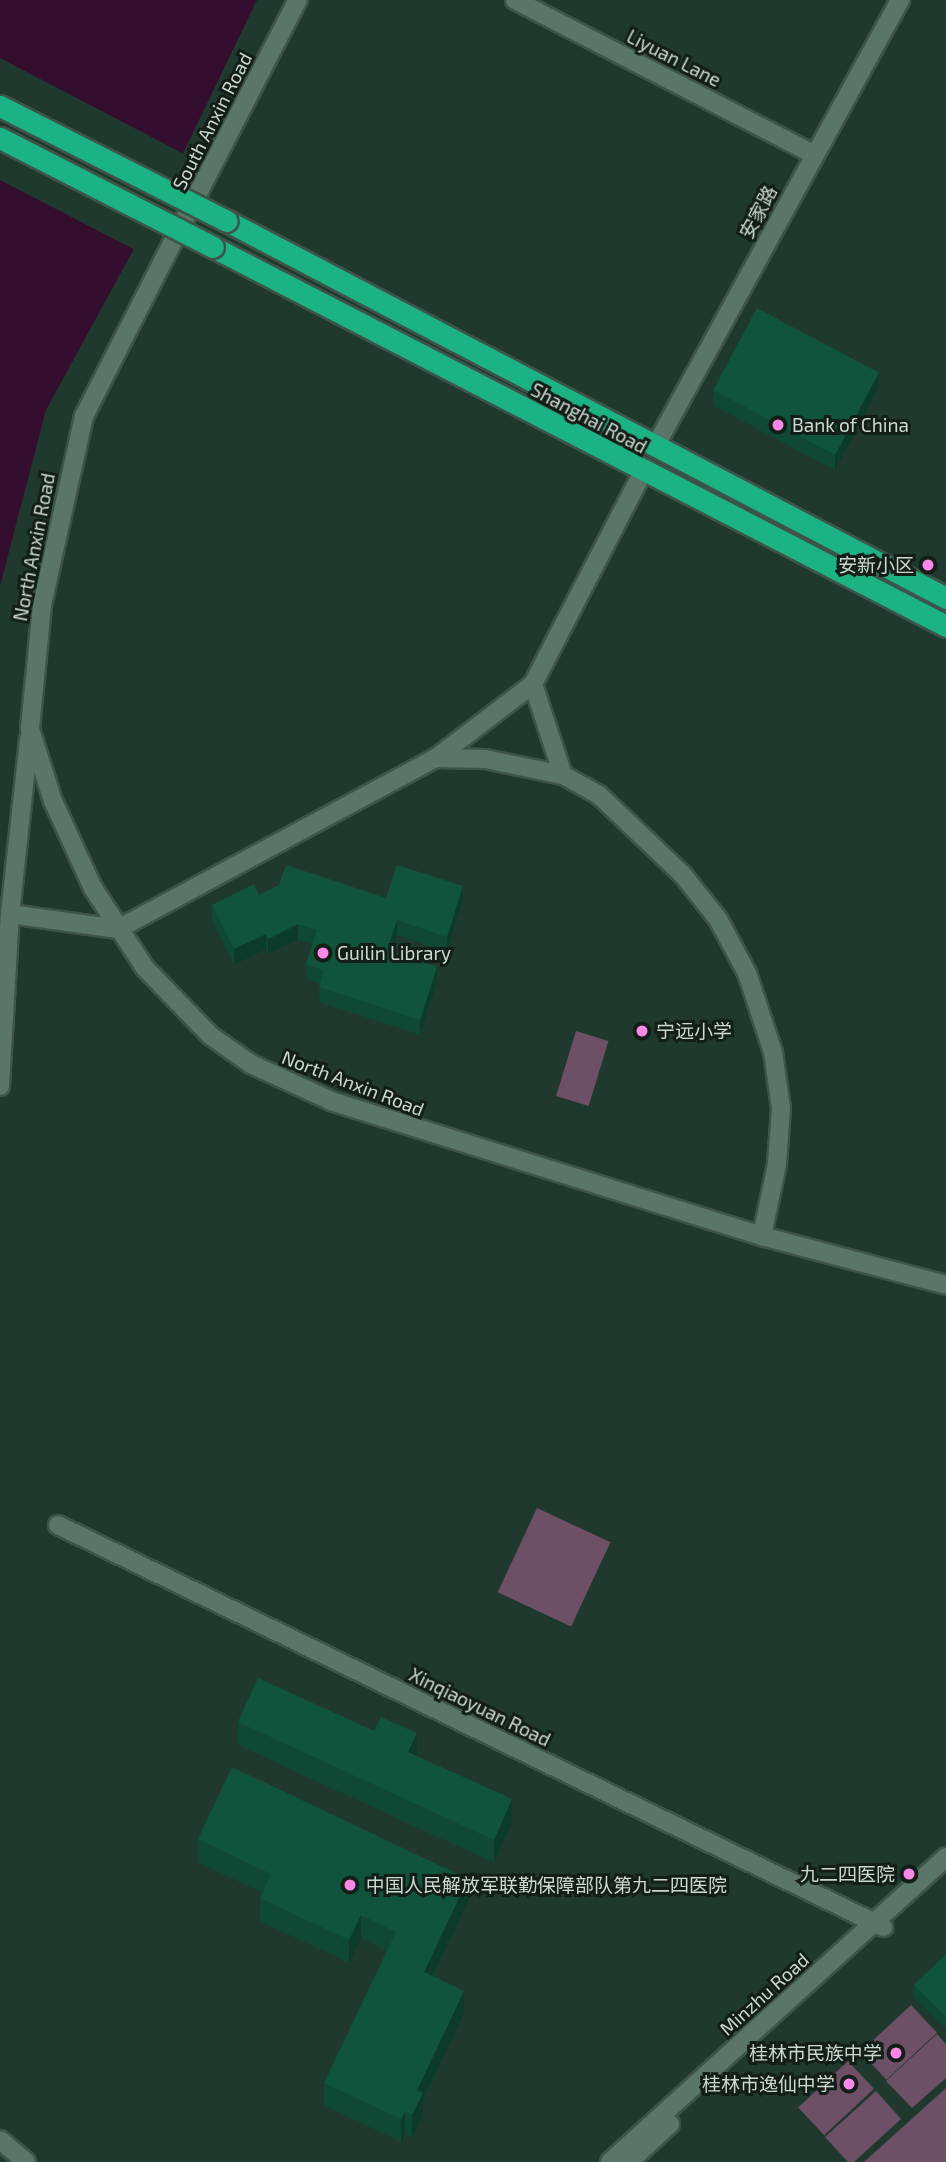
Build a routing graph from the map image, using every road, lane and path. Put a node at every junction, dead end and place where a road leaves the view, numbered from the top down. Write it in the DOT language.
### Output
graph roads {
  1 [pos="299,0"];
  2 [pos="515,0"];
  3 [pos="900,0"];
  4 [pos="0,106"];
  5 [pos="0,138"];
  6 [pos="813,154"];
  7 [pos="163,261"];
  8 [pos="656,445"];
  9 [pos="642,472"];
  10 [pos="946,598"];
  11 [pos="946,626"];
  12 [pos="533,684"];
  13 [pos="30,729"];
  14 [pos="436,758"];
  15 [pos="563,775"];
  16 [pos="10,914"];
  17 [pos="118,929"];
  18 [pos="0,1086"];
  19 [pos="762,1236"];
  20 [pos="946,1285"];
  21 [pos="58,1525"];
  22 [pos="946,1857"];
  23 [pos="946,1871"];
  24 [pos="878,1925"];
  25 [pos="0,2140"];
  26 [pos="26,2162"];
  27 [pos="610,2162"];
  28 [pos="629,2162"];
  1 -- 7 [label="street, South Anxin Road"];
  2 -- 6 [label="street, Liyuan Lane"];
  3 -- 6 [label="street, 安家路"];
  4 -- 8 [label="highway, Shanghai Road, bridge"];
  5 -- 9 [label="highway, Shanghai Road, bridge"];
  6 -- 8 [label="street, 安家路"];
  7 -- 13 [label="street, North Anxin Road"];
  8 -- 10 [label="highway, Shanghai Road"];
  9 -- 11 [label="highway, Shanghai Road"];
  9 -- 12 [label="street"];
  12 -- 14 [label="street"];
  12 -- 15 [label="street"];
  13 -- 16 [label="street"];
  13 -- 17 [label="street, North Anxin Road"];
  14 -- 15 [label="street"];
  14 -- 17 [label="street"];
  15 -- 19 [label="street"];
  16 -- 17 [label="street"];
  16 -- 18 [label="street"];
  17 -- 19 [label="street, North Anxin Road"];
  19 -- 20 [label="street, North Anxin Road"];
  21 -- 24 [label="street, Xinqiaoyuan Road"];
  22 -- 24 [label="street, Minzhu Road"];
  23 -- 24 [label="street, Minzhu Road"];
  24 -- 27 [label="street, Minzhu Road"];
  24 -- 28 [label="street, Minzhu Road"];
  25 -- 26 [label="street"];
}
